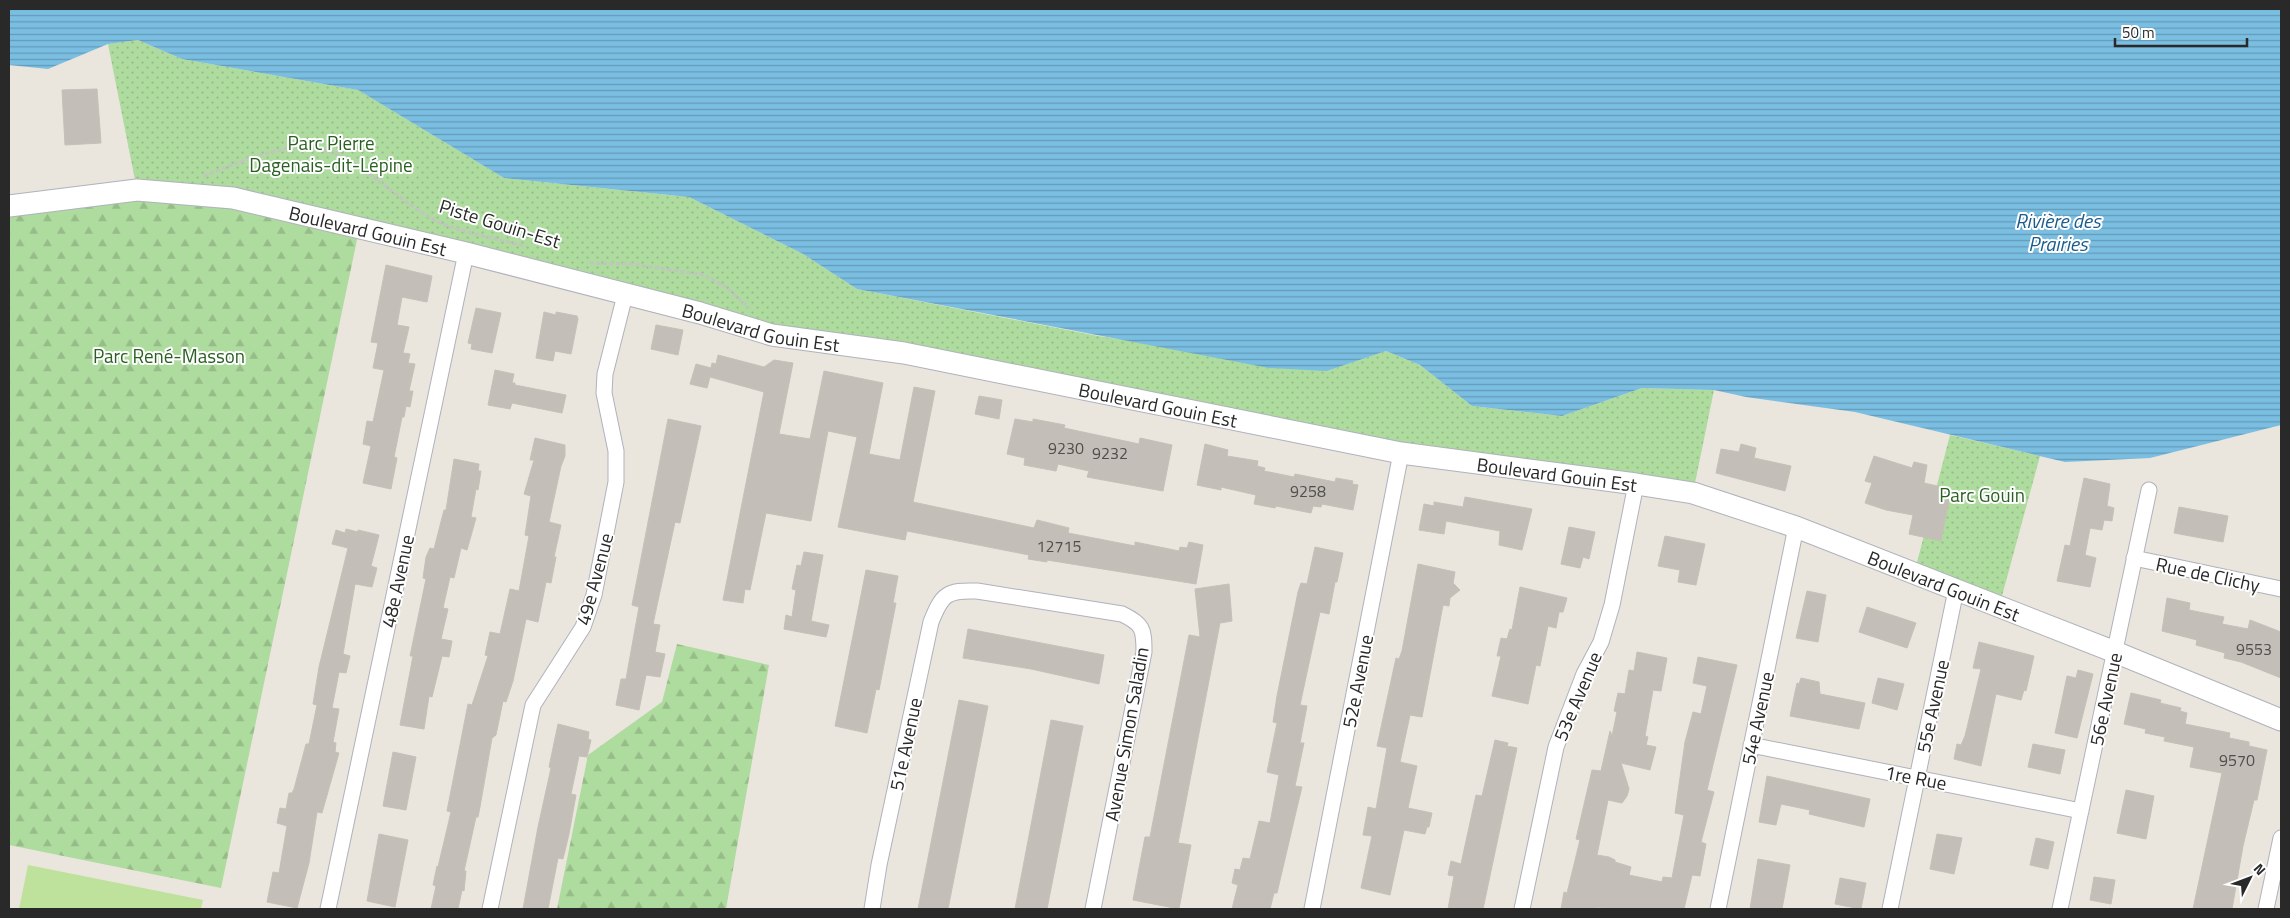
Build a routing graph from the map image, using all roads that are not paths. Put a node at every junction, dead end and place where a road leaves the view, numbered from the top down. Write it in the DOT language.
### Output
graph roads {
  1 [pos="9,206"];
  2 [pos="466,253"];
  3 [pos="625,295"];
  4 [pos="1401,453"];
  5 [pos="1636,484"];
  6 [pos="2149,490"];
  7 [pos="1796,527"];
  8 [pos="2134,558"];
  9 [pos="2281,589"];
  10 [pos="958,590"];
  11 [pos="1956,590"];
  12 [pos="2115,652"];
  13 [pos="2281,720"];
  14 [pos="1751,744"];
  15 [pos="1918,777"];
  16 [pos="2081,811"];
  17 [pos="2281,838"];
  18 [pos="328,909"];
  19 [pos="490,909"];
  20 [pos="872,909"];
  21 [pos="1093,909"];
  22 [pos="1312,909"];
  23 [pos="1522,909"];
  24 [pos="1718,909"];
  25 [pos="1890,909"];
  26 [pos="2060,909"];
  27 [pos="2266,909"];
  1 -- 2 [label="street, Boulevard Gouin Est"];
  2 -- 3 [label="street, Boulevard Gouin Est"];
  2 -- 18 [label="street, 48e Avenue"];
  3 -- 4 [label="street, Boulevard Gouin Est"];
  3 -- 19 [label="street, 49e Avenue"];
  4 -- 5 [label="street, Boulevard Gouin Est"];
  4 -- 22 [label="street, 52e Avenue"];
  5 -- 7 [label="street, Boulevard Gouin Est"];
  5 -- 23 [label="street, 53e Avenue"];
  6 -- 8 [label="street, 56e Avenue"];
  7 -- 11 [label="street, Boulevard Gouin Est"];
  7 -- 14 [label="street, 54e Avenue"];
  8 -- 9 [label="street, Rue de Clichy"];
  8 -- 12 [label="street, 56e Avenue"];
  10 -- 20 [label="street, 51e Avenue"];
  10 -- 21 [label="street, Avenue Simon Saladin"];
  11 -- 12 [label="street, Boulevard Gouin Est"];
  11 -- 15 [label="street, 55e Avenue"];
  12 -- 13 [label="street, Boulevard Gouin Est"];
  12 -- 16 [label="street, 56e Avenue"];
  14 -- 15 [label="street, 1re Rue"];
  14 -- 24 [label="street, 54e Avenue"];
  15 -- 16 [label="street, 1re Rue"];
  15 -- 25 [label="street, 55e Avenue"];
  16 -- 26 [label="street, 56e Avenue"];
  17 -- 27 [label="street"];
}
